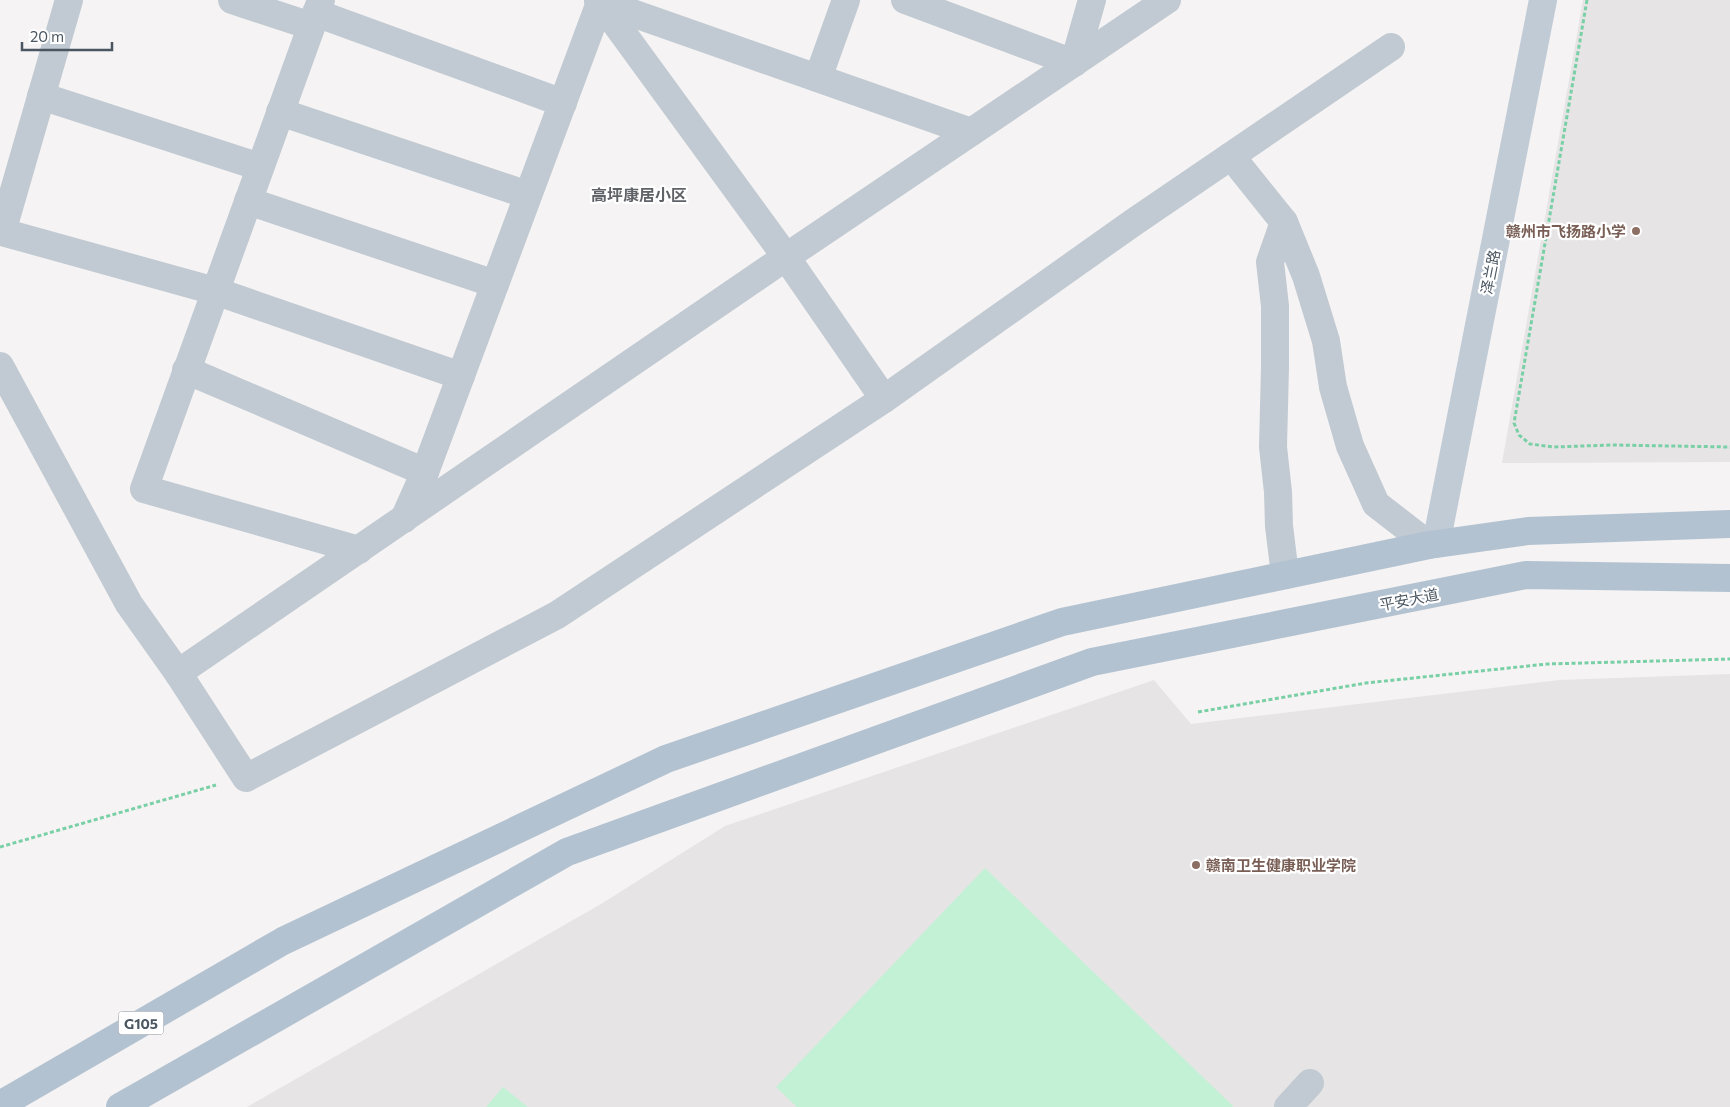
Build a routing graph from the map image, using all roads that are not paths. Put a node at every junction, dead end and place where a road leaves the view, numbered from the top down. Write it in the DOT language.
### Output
graph roads {
  1 [pos="69,0"];
  2 [pos="232,0"];
  3 [pos="846,0"];
  4 [pos="905,0"];
  5 [pos="1092,0"];
  6 [pos="1167,0"];
  7 [pos="1544,0"];
  8 [pos="598,1"];
  9 [pos="316,13"];
  10 [pos="1390,47"];
  11 [pos="1074,63"];
  12 [pos="818,78"];
  13 [pos="41,96"];
  14 [pos="563,103"];
  15 [pos="280,112"];
  16 [pos="971,132"];
  17 [pos="1230,156"];
  18 [pos="260,167"];
  19 [pos="528,195"];
  20 [pos="248,201"];
  21 [pos="1284,222"];
  22 [pos="786,257"];
  23 [pos="495,284"];
  24 [pos="215,291"];
  25 [pos="0,366"];
  26 [pos="186,370"];
  27 [pos="461,376"];
  28 [pos="884,399"];
  29 [pos="425,472"];
  30 [pos="404,519"];
  31 [pos="1730,524"];
  32 [pos="1432,544"];
  33 [pos="360,550"];
  34 [pos="1285,575"];
  35 [pos="1730,578"];
  36 [pos="178,673"];
  37 [pos="1310,1083"];
  38 [pos="0,1105"];
  39 [pos="120,1107"];
  40 [pos="1288,1107"];
  1 -- 13 [label="street"];
  2 -- 9 [label="street"];
  3 -- 12 [label="street"];
  4 -- 11 [label="street"];
  5 -- 11 [label="street"];
  6 -- 11 [label="street"];
  7 -- 32 [label="street, 泽兰路"];
  8 -- 12 [label="street"];
  8 -- 14 [label="street"];
  8 -- 22 [label="street"];
  9 -- 14 [label="street"];
  9 -- 15 [label="street"];
  10 -- 17 [label="street"];
  11 -- 16 [label="street"];
  12 -- 16 [label="street"];
  13 -- 18 [label="street"];
  13 -- 24 [label="street"];
  14 -- 19 [label="street"];
  15 -- 18 [label="street"];
  15 -- 19 [label="street"];
  16 -- 22 [label="street"];
  17 -- 21 [label="street"];
  17 -- 28 [label="street"];
  18 -- 20 [label="street"];
  19 -- 23 [label="street"];
  20 -- 23 [label="street"];
  20 -- 24 [label="street"];
  21 -- 32 [label="street"];
  21 -- 34 [label="street"];
  22 -- 28 [label="street"];
  22 -- 30 [label="street"];
  23 -- 27 [label="street"];
  24 -- 26 [label="street"];
  24 -- 27 [label="street"];
  25 -- 36 [label="street"];
  26 -- 29 [label="street"];
  26 -- 33 [label="street"];
  27 -- 29 [label="street"];
  28 -- 36 [label="street"];
  29 -- 30 [label="street"];
  30 -- 33 [label="street"];
  31 -- 32 [label="main road"];
  32 -- 34 [label="main road"];
  33 -- 36 [label="street"];
  34 -- 38 [label="main road, G105"];
  35 -- 39 [label="main road, 平安大道"];
  37 -- 40 [label="street"];
}
